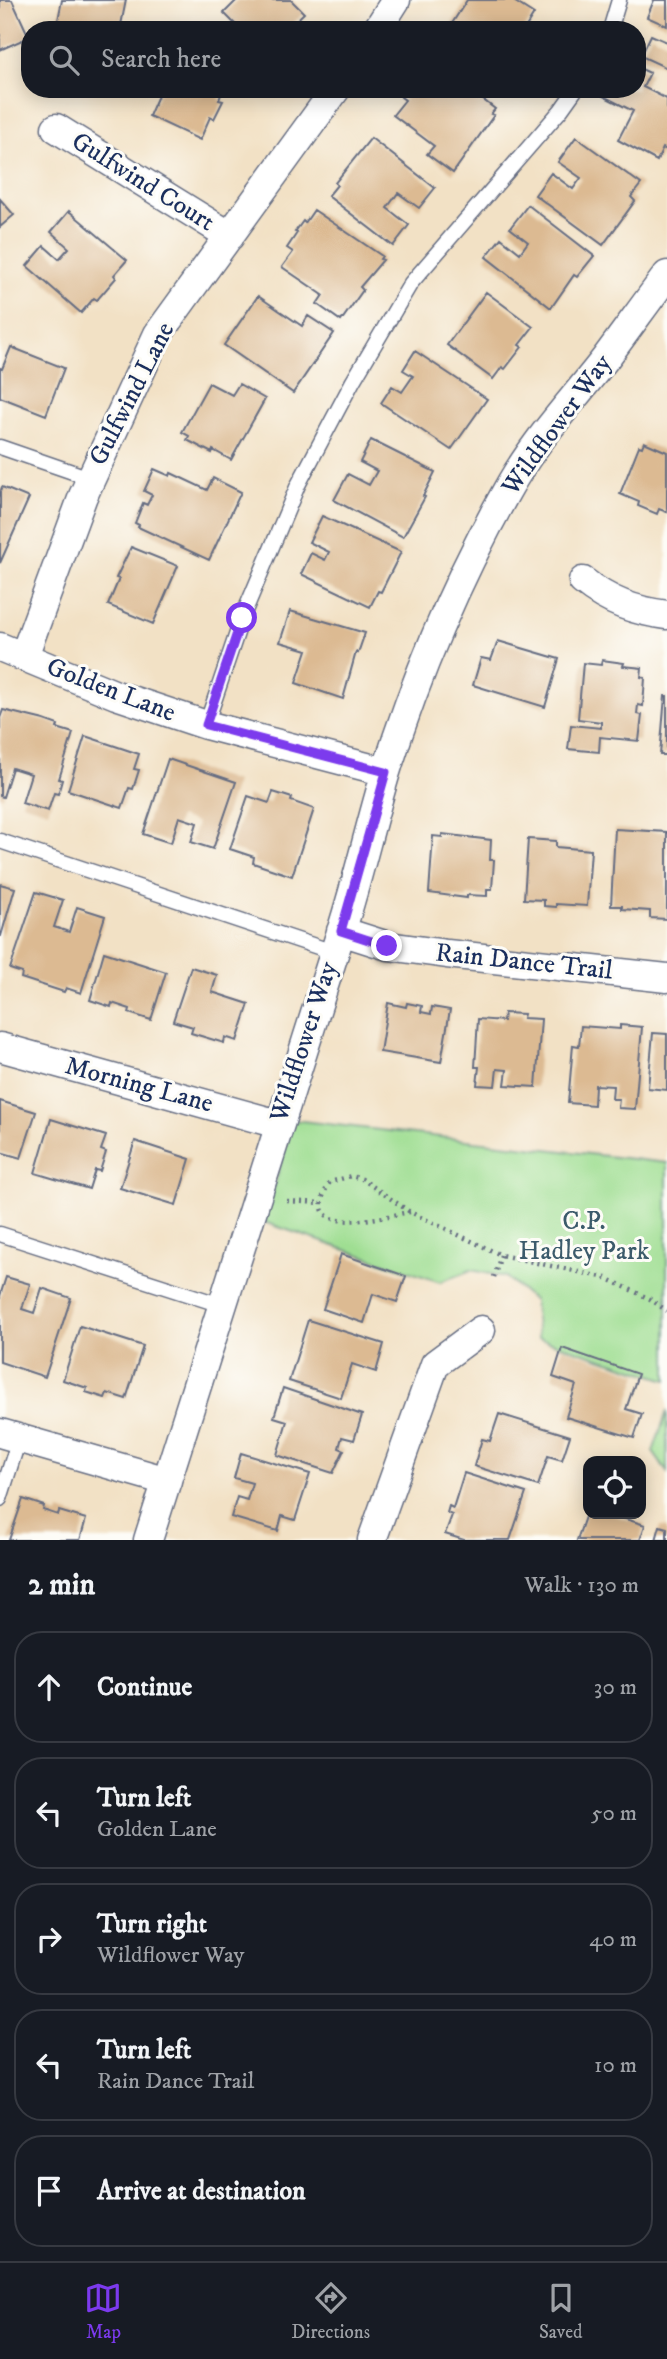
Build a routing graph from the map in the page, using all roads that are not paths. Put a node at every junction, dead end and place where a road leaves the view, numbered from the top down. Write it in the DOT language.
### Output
graph roads {
  1 [pos="396,0"];
  2 [pos="620,0"];
  3 [pos="383,21"];
  4 [pos="613,21"];
  5 [pos="330,98"];
  6 [pos="570,98"];
  7 [pos="56,128"];
  8 [pos="230,236"];
  9 [pos="667,275"];
  10 [pos="0,447"];
  11 [pos="90,478"];
  12 [pos="583,581"];
  13 [pos="667,615"];
  14 [pos="12,652"];
  15 [pos="206,725"];
  16 [pos="386,772"];
  17 [pos="0,841"];
  18 [pos="337,942"];
  19 [pos="667,978"];
  20 [pos="0,1047"];
  21 [pos="278,1124"];
  22 [pos="0,1234"];
  23 [pos="221,1305"];
  24 [pos="481,1330"];
  25 [pos="9,1436"];
  26 [pos="167,1481"];
  27 [pos="0,1499"];
  28 [pos="148,1540"];
  29 [pos="372,1540"];
  1 -- 3 [label="street"];
  2 -- 4 [label="lane"];
  5 -- 8 [label="street, Gulfwind Lane"];
  6 -- 15 [label="lane"];
  7 -- 8 [label="street, Gulfwind Court"];
  8 -- 11 [label="street, Gulfwind Lane"];
  9 -- 16 [label="street, Wildflower Way"];
  10 -- 11 [label="lane"];
  11 -- 14 [label="street, Gulfwind Lane"];
  12 -- 13 [label="street"];
  14 -- 15 [label="street, Golden Lane"];
  15 -- 16 [label="street, Golden Lane"];
  16 -- 18 [label="street, Wildflower Way"];
  17 -- 18 [label="lane"];
  18 -- 19 [label="street, Rain Dance Trail"];
  18 -- 21 [label="street, Wildflower Way"];
  20 -- 21 [label="street, Morning Lane"];
  21 -- 23 [label="street, Wildflower Way"];
  22 -- 23 [label="lane"];
  23 -- 26 [label="street, Wildflower Way"];
  24 -- 29 [label="street"];
  25 -- 26 [label="street"];
  25 -- 27 [label="lane"];
  26 -- 28 [label="street, Wildflower Way"];
}
